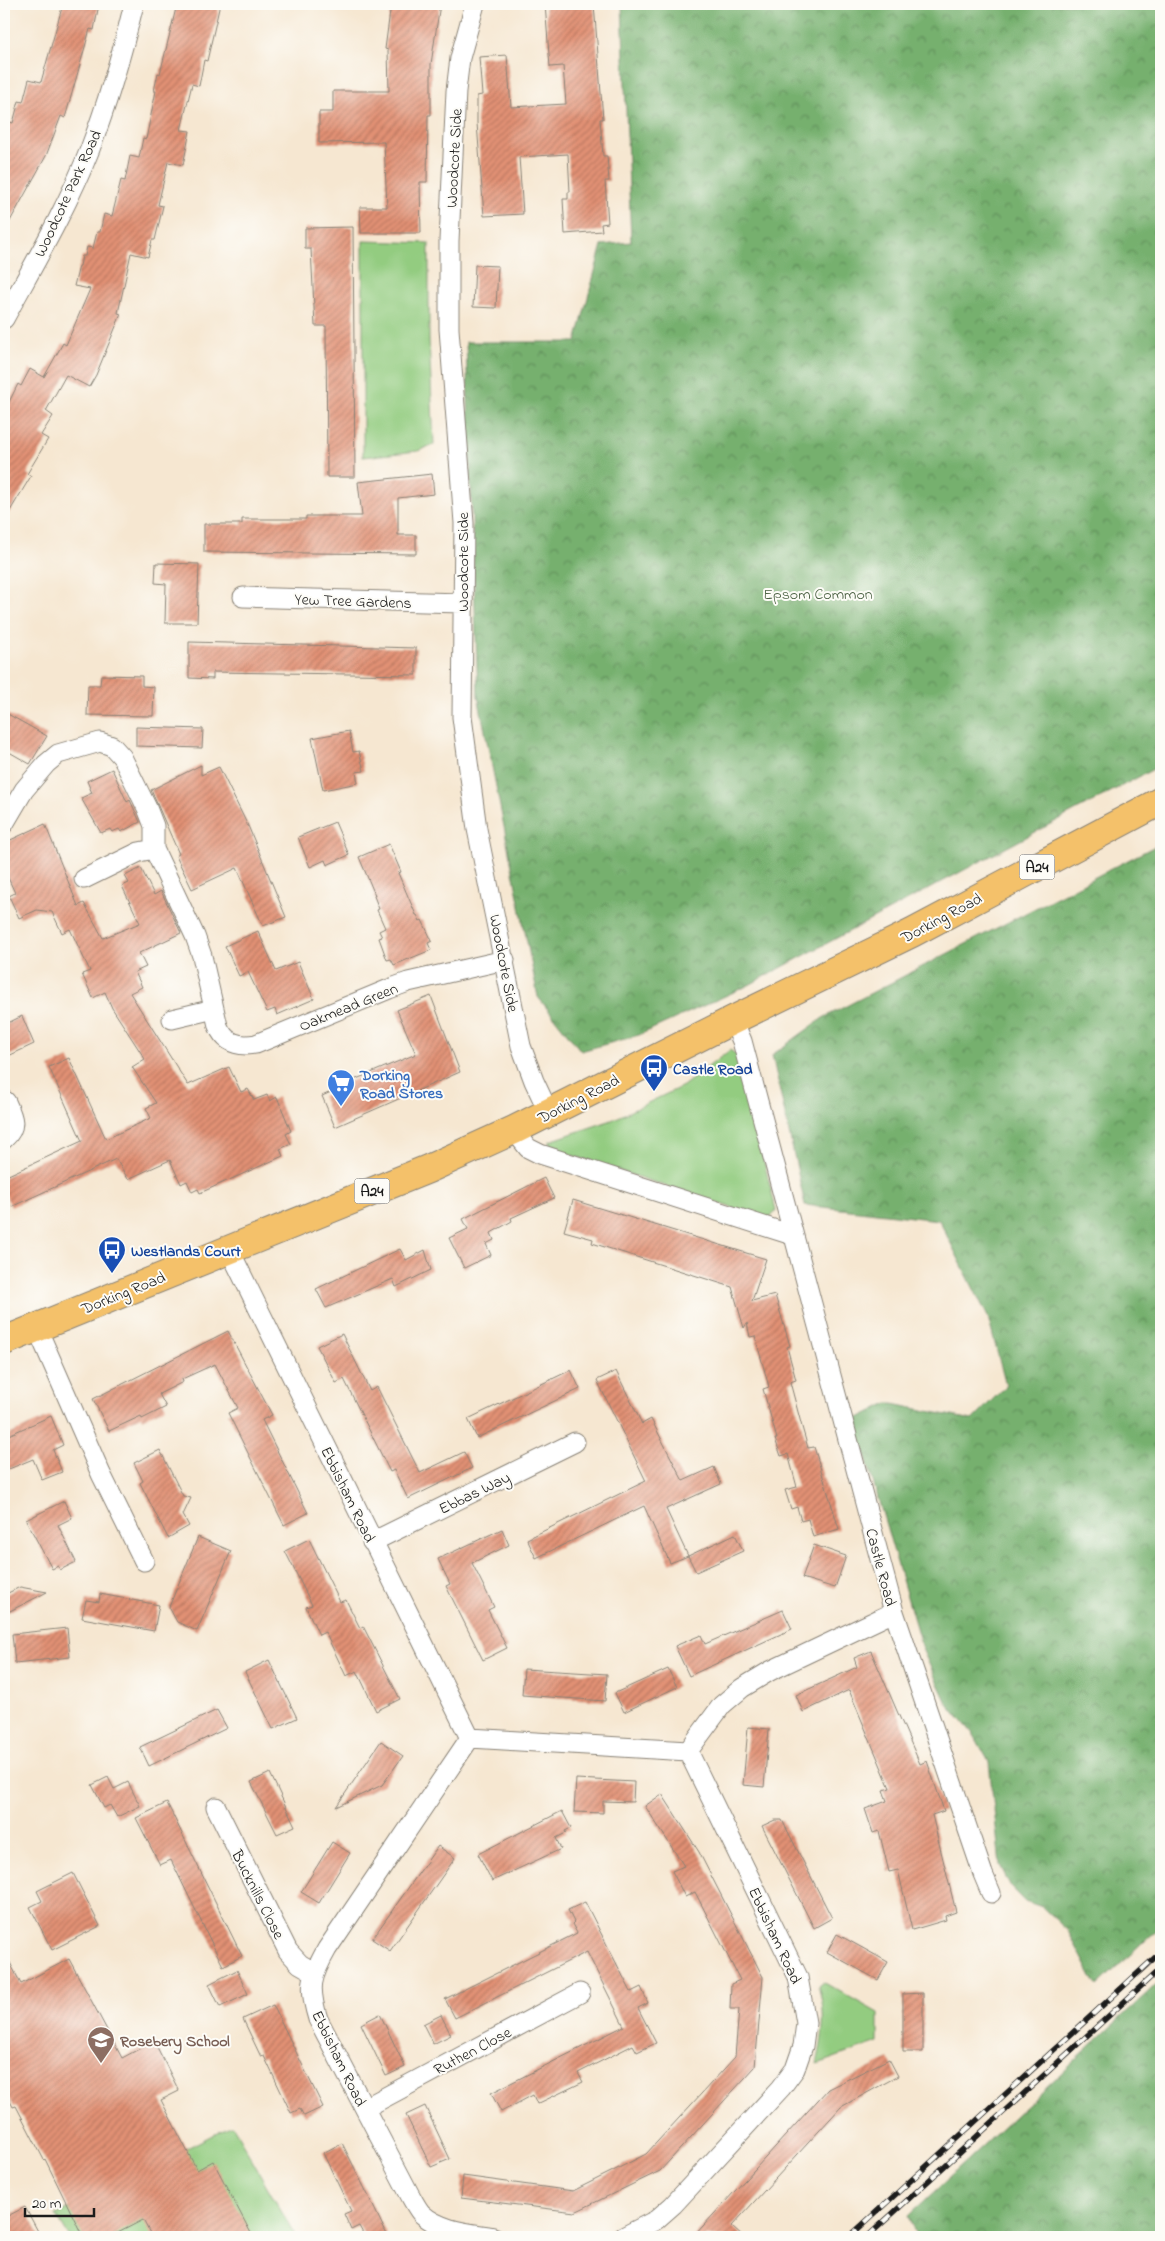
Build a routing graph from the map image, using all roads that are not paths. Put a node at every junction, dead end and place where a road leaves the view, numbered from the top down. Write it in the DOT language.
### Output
graph roads {
  1 [pos="134,4"];
  2 [pos="475,4"];
  3 [pos="4,319"];
  4 [pos="243,597"];
  5 [pos="462,603"];
  6 [pos="1161,801"];
  7 [pos="4,824"];
  8 [pos="154,849"];
  9 [pos="84,879"];
  10 [pos="505,960"];
  11 [pos="214,1009"];
  12 [pos="172,1019"];
  13 [pos="733,1020"];
  14 [pos="4,1100"];
  15 [pos="549,1113"];
  16 [pos="514,1130"];
  17 [pos="4,1139"];
  18 [pos="792,1235"];
  19 [pos="229,1249"];
  20 [pos="37,1328"];
  21 [pos="4,1341"];
  22 [pos="575,1442"];
  23 [pos="372,1542"];
  24 [pos="144,1562"];
  25 [pos="894,1612"];
  26 [pos="470,1738"];
  27 [pos="688,1751"];
  28 [pos="216,1807"];
  29 [pos="992,1893"];
  30 [pos="314,1972"];
  31 [pos="580,1993"];
  32 [pos="365,2108"];
  33 [pos="494,2237"];
  34 [pos="623,2237"];
  1 -- 3 [label="street, Woodcote Park Road"];
  2 -- 5 [label="street, Woodcote Side"];
  4 -- 5 [label="street, Yew Tree Gardens"];
  5 -- 10 [label="street, Woodcote Side"];
  6 -- 13 [label="highway, Dorking Road / A24"];
  7 -- 8 [label="street, Oakmead Green"];
  8 -- 9 [label="street"];
  8 -- 11 [label="street, Oakmead Green"];
  10 -- 11 [label="street, Oakmead Green"];
  10 -- 15 [label="street, Woodcote Side"];
  11 -- 12 [label="street"];
  13 -- 15 [label="highway, Dorking Road / A24"];
  13 -- 18 [label="street, Castle Road"];
  14 -- 17 [label="street"];
  15 -- 16 [label="highway, Dorking Road / A24"];
  16 -- 18 [label="street"];
  16 -- 19 [label="highway, Dorking Road / A24"];
  18 -- 25 [label="street, Castle Road"];
  19 -- 20 [label="highway, Dorking Road / A24"];
  19 -- 23 [label="street, Ebbisham Road"];
  20 -- 21 [label="highway, Dorking Road / A24"];
  20 -- 24 [label="street"];
  22 -- 23 [label="street, Ebbas Way"];
  23 -- 26 [label="street, Ebbisham Road"];
  25 -- 27 [label="street"];
  25 -- 29 [label="street, Castle Road"];
  26 -- 27 [label="street"];
  26 -- 30 [label="street, Ebbisham Road"];
  27 -- 34 [label="street, Ebbisham Road"];
  28 -- 30 [label="street, Bucknills Close"];
  30 -- 32 [label="street, Ebbisham Road"];
  31 -- 32 [label="street, Ruthen Close"];
  32 -- 33 [label="street, Ebbisham Road"];
}
